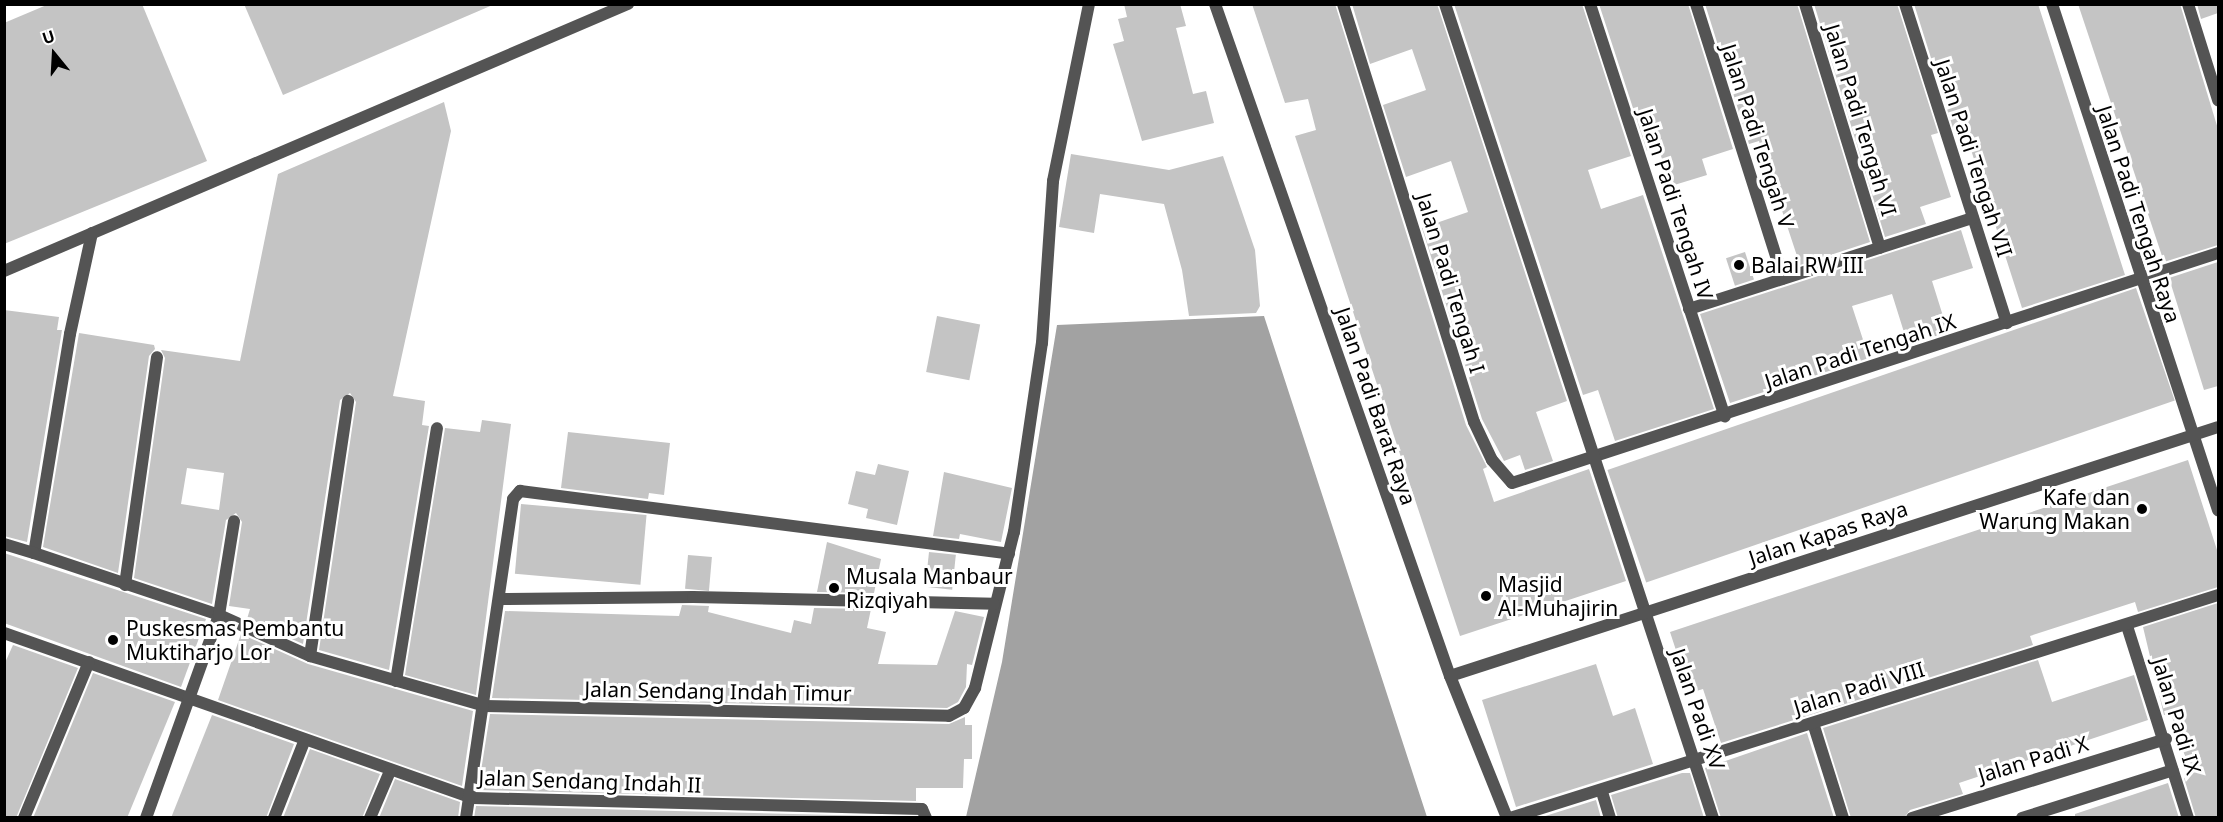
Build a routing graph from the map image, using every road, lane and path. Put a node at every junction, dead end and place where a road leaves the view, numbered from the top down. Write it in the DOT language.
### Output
graph roads {
  1 [pos="628,4"];
  2 [pos="1089,4"];
  3 [pos="1215,4"];
  4 [pos="1343,4"];
  5 [pos="1445,4"];
  6 [pos="1696,4"];
  7 [pos="1805,4"];
  8 [pos="1905,4"];
  9 [pos="2052,4"];
  10 [pos="2188,4"];
  11 [pos="1593,5"];
  12 [pos="2218,100"];
  13 [pos="1973,218"];
  14 [pos="92,233"];
  15 [pos="1880,248"];
  16 [pos="2218,253"];
  17 [pos="4,271"];
  18 [pos="1783,279"];
  19 [pos="2138,279"];
  20 [pos="1689,309"];
  21 [pos="2007,323"];
  22 [pos="157,357"];
  23 [pos="348,401"];
  24 [pos="1725,416"];
  25 [pos="2218,427"];
  26 [pos="437,428"];
  27 [pos="2192,436"];
  28 [pos="1594,459"];
  29 [pos="2218,510"];
  30 [pos="234,521"];
  31 [pos="4,544"];
  32 [pos="34,553"];
  33 [pos="1009,554"];
  34 [pos="125,585"];
  35 [pos="2218,595"];
  36 [pos="500,599"];
  37 [pos="994,604"];
  38 [pos="1644,614"];
  39 [pos="219,615"];
  40 [pos="2127,626"];
  41 [pos="4,633"];
  42 [pos="310,656"];
  43 [pos="89,662"];
  44 [pos="1450,676"];
  45 [pos="396,681"];
  46 [pos="192,698"];
  47 [pos="485,706"];
  48 [pos="1813,723"];
  49 [pos="2166,739"];
  50 [pos="304,742"];
  51 [pos="1695,761"];
  52 [pos="2173,770"];
  53 [pos="390,771"];
  54 [pos="1602,792"];
  55 [pos="473,798"];
  56 [pos="24,818"];
  57 [pos="146,818"];
  58 [pos="274,818"];
  59 [pos="370,818"];
  60 [pos="466,818"];
  61 [pos="926,818"];
  62 [pos="1509,818"];
  63 [pos="1610,818"];
  64 [pos="1713,818"];
  65 [pos="1843,818"];
  66 [pos="1912,818"];
  67 [pos="2022,818"];
  68 [pos="2188,818"];
  1 -- 14 [label="street"];
  2 -- 33 [label="street"];
  3 -- 44 [label="street, Jalan Padi Barat Raya"];
  4 -- 28 [label="street, Jalan Padi Tengah I"];
  5 -- 28 [label="street"];
  6 -- 18 [label="street, Jalan Padi Tengah V"];
  7 -- 15 [label="street, Jalan Padi Tengah VI"];
  8 -- 13 [label="street, Jalan Padi Tengah VII"];
  9 -- 19 [label="street, Jalan Padi Tengah Raya"];
  10 -- 12 [label="street"];
  11 -- 20 [label="street, Jalan Padi Tengah IV"];
  13 -- 15 [label="street"];
  13 -- 21 [label="street, Jalan Padi Tengah VII"];
  14 -- 17 [label="street"];
  14 -- 32 [label="street"];
  15 -- 18 [label="street"];
  16 -- 19 [label="street, Jalan Padi Tengah IX"];
  18 -- 20 [label="street"];
  19 -- 21 [label="street, Jalan Padi Tengah IX"];
  19 -- 27 [label="street, Jalan Padi Tengah Raya"];
  20 -- 24 [label="street, Jalan Padi Tengah IV"];
  21 -- 24 [label="street, Jalan Padi Tengah IX"];
  22 -- 34 [label="street"];
  23 -- 42 [label="street"];
  24 -- 28 [label="street, Jalan Padi Tengah IX"];
  25 -- 27 [label="street, Jalan Kapas Raya"];
  26 -- 45 [label="street"];
  27 -- 29 [label="street, Jalan Padi Tengah Raya"];
  27 -- 38 [label="street, Jalan Kapas Raya"];
  28 -- 38 [label="street"];
  30 -- 39 [label="street"];
  31 -- 32 [label="street, Jalan Sendang Indah Timur"];
  32 -- 34 [label="street, Jalan Sendang Indah Timur"];
  33 -- 36 [label="street"];
  33 -- 37 [label="street"];
  34 -- 39 [label="street, Jalan Sendang Indah Timur"];
  35 -- 40 [label="street, Jalan Padi VIII"];
  36 -- 37 [label="street"];
  36 -- 47 [label="street"];
  37 -- 47 [label="street, Jalan Sendang Indah Timur"];
  38 -- 44 [label="street, Jalan Kapas Raya"];
  38 -- 51 [label="street, Jalan Padi XV"];
  39 -- 42 [label="street, Jalan Sendang Indah Timur"];
  39 -- 46 [label="street"];
  40 -- 48 [label="street, Jalan Padi VIII"];
  40 -- 49 [label="street, Jalan Padi IX"];
  41 -- 43 [label="street, Jalan Sendang Indah II"];
  42 -- 45 [label="street, Jalan Sendang Indah Timur"];
  43 -- 46 [label="street, Jalan Sendang Indah II"];
  43 -- 56 [label="street"];
  44 -- 62 [label="street, Jalan Padi Barat Raya"];
  45 -- 47 [label="street, Jalan Sendang Indah Timur"];
  46 -- 50 [label="street, Jalan Sendang Indah II"];
  46 -- 57 [label="street"];
  47 -- 55 [label="street"];
  48 -- 51 [label="street, Jalan Padi VIII"];
  48 -- 65 [label="street"];
  49 -- 52 [label="street, Jalan Padi IX"];
  49 -- 66 [label="street, Jalan Padi X"];
  50 -- 53 [label="street, Jalan Sendang Indah II"];
  50 -- 58 [label="street"];
  51 -- 54 [label="street, Jalan Padi VIII"];
  51 -- 64 [label="street, Jalan Padi XV"];
  52 -- 67 [label="street"];
  52 -- 68 [label="street, Jalan Padi IX"];
  53 -- 55 [label="street, Jalan Sendang Indah II"];
  53 -- 59 [label="street"];
  54 -- 62 [label="street, Jalan Padi VIII"];
  54 -- 63 [label="street"];
  55 -- 60 [label="street"];
  55 -- 61 [label="street, Jalan Sendang Indah II"];
}
